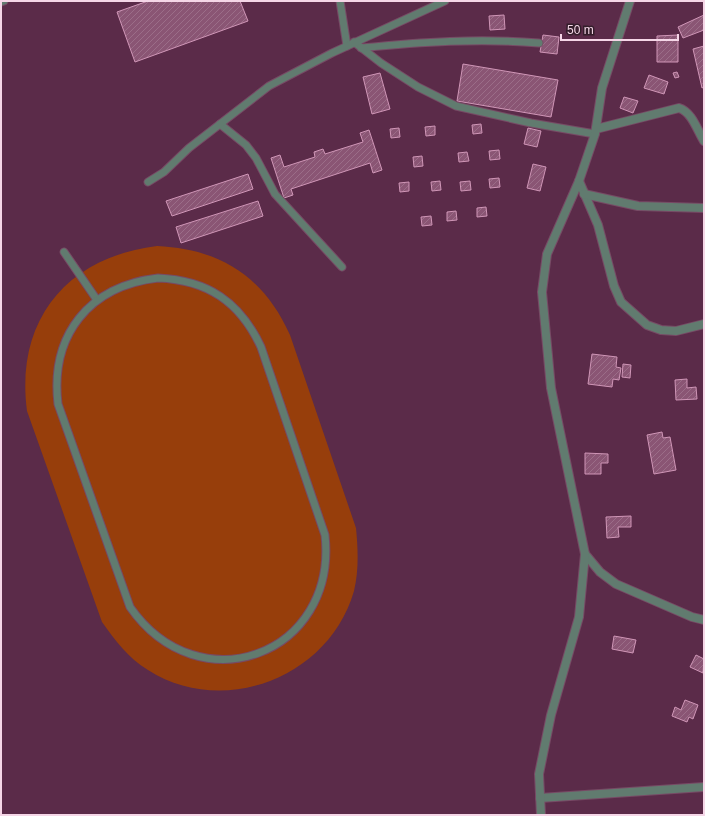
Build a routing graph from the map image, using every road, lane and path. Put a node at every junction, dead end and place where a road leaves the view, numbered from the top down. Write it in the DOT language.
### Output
graph roads {
  1 [pos="4,1"];
  2 [pos="340,1"];
  3 [pos="445,1"];
  4 [pos="630,1"];
  5 [pos="1,2"];
  6 [pos="354,42"];
  7 [pos="539,43"];
  8 [pos="346,46"];
  9 [pos="361,48"];
  10 [pos="220,124"];
  11 [pos="596,131"];
  12 [pos="704,141"];
  13 [pos="579,181"];
  14 [pos="148,182"];
  15 [pos="584,194"];
  16 [pos="704,208"];
  17 [pos="64,252"];
  18 [pos="342,266"];
  19 [pos="97,300"];
  20 [pos="704,324"];
  21 [pos="585,554"];
  22 [pos="704,620"];
  23 [pos="704,787"];
  24 [pos="540,798"];
  25 [pos="541,815"];
  1 -- 5 [label="lane"];
  2 -- 8 [label="lane"];
  3 -- 6 [label="lane"];
  4 -- 11 [label="street"];
  6 -- 8 [label="lane"];
  6 -- 9 [label="lane"];
  7 -- 9 [label="lane"];
  8 -- 10 [label="lane"];
  9 -- 11 [label="lane"];
  10 -- 14 [label="lane"];
  10 -- 18 [label="lane"];
  11 -- 12 [label="street"];
  11 -- 13 [label="street"];
  13 -- 15 [label="street"];
  13 -- 21 [label="street"];
  15 -- 16 [label="street"];
  15 -- 20 [label="street"];
  17 -- 19 [label="lane"];
  19 -- 19 [label="lane"];
  21 -- 22 [label="street"];
  21 -- 24 [label="street"];
  23 -- 24 [label="street"];
  24 -- 25 [label="street"];
}
